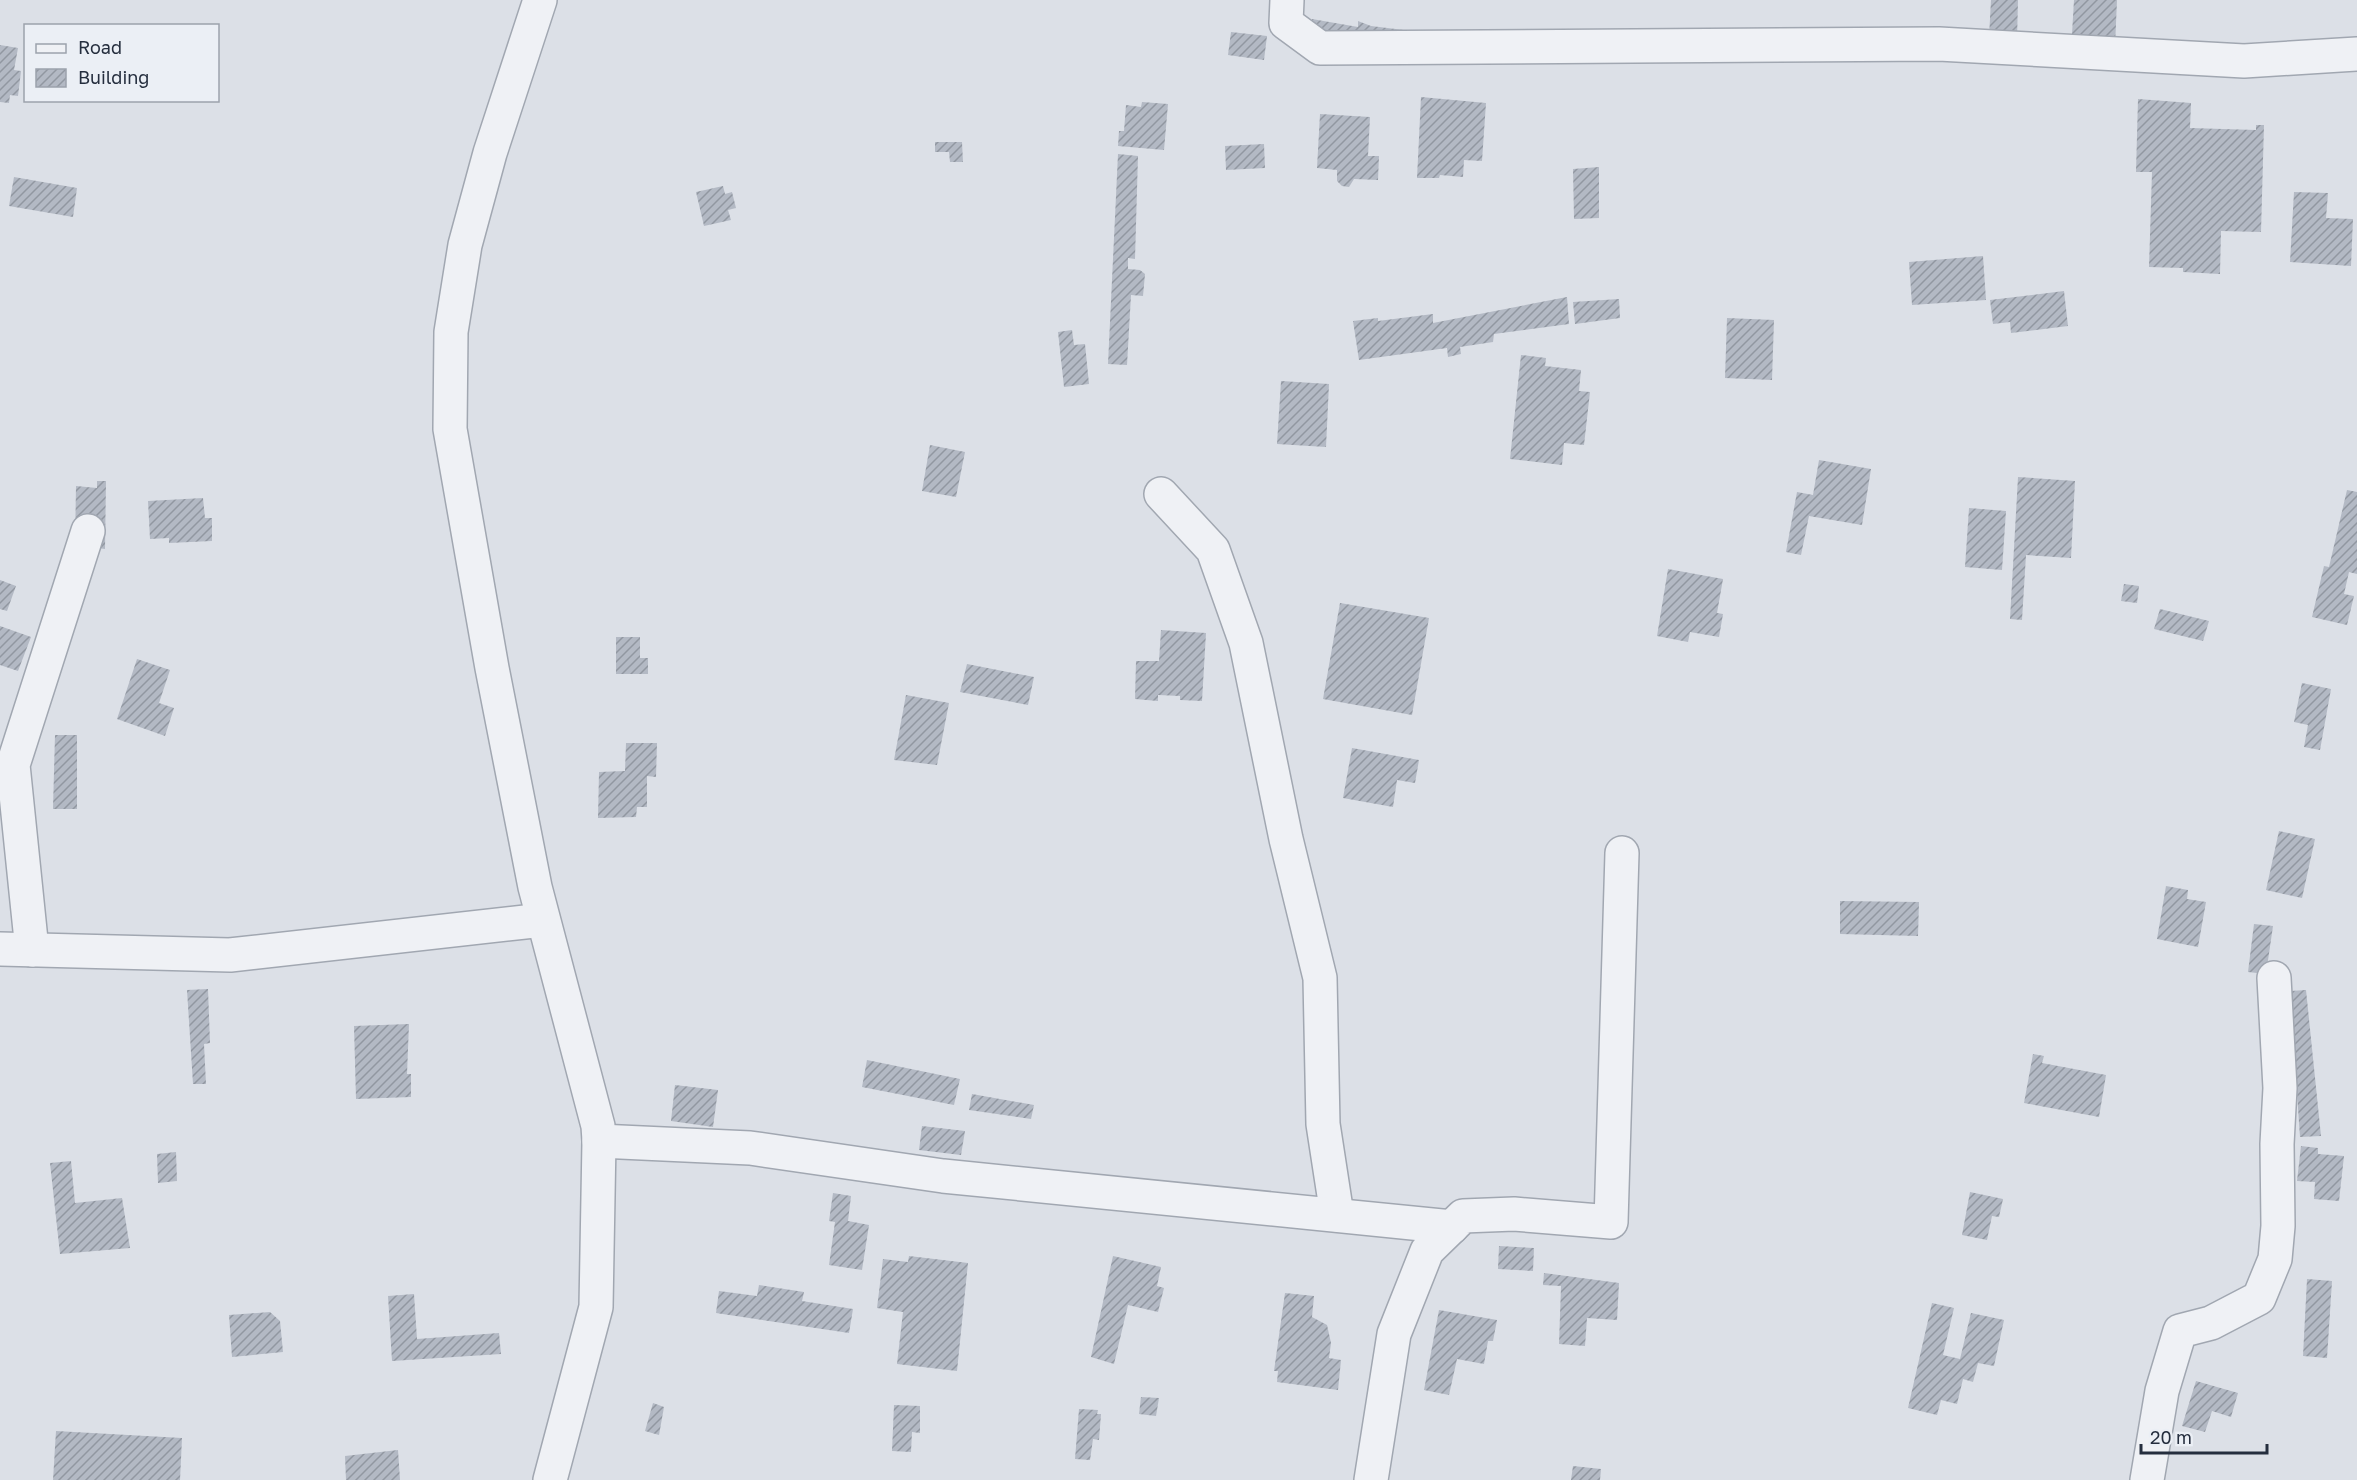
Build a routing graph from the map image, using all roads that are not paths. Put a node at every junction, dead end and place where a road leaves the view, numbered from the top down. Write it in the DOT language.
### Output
graph roads {
  1 [pos="540,0"];
  2 [pos="1287,0"];
  3 [pos="2357,54"];
  4 [pos="1161,494"];
  5 [pos="88,531"];
  6 [pos="1622,853"];
  7 [pos="543,920"];
  8 [pos="0,949"];
  9 [pos="33,950"];
  10 [pos="2274,978"];
  11 [pos="599,1133"];
  12 [pos="1337,1215"];
  13 [pos="1452,1227"];
  14 [pos="550,1480"];
  15 [pos="1371,1480"];
  16 [pos="2147,1480"];
  1 -- 7 [label="street"];
  2 -- 3 [label="street"];
  4 -- 12 [label="street"];
  5 -- 9 [label="street"];
  6 -- 13 [label="street"];
  7 -- 9 [label="street"];
  7 -- 11 [label="street"];
  8 -- 9 [label="street"];
  10 -- 16 [label="street"];
  11 -- 12 [label="street"];
  11 -- 14 [label="street"];
  12 -- 13 [label="street"];
  13 -- 15 [label="street"];
}
